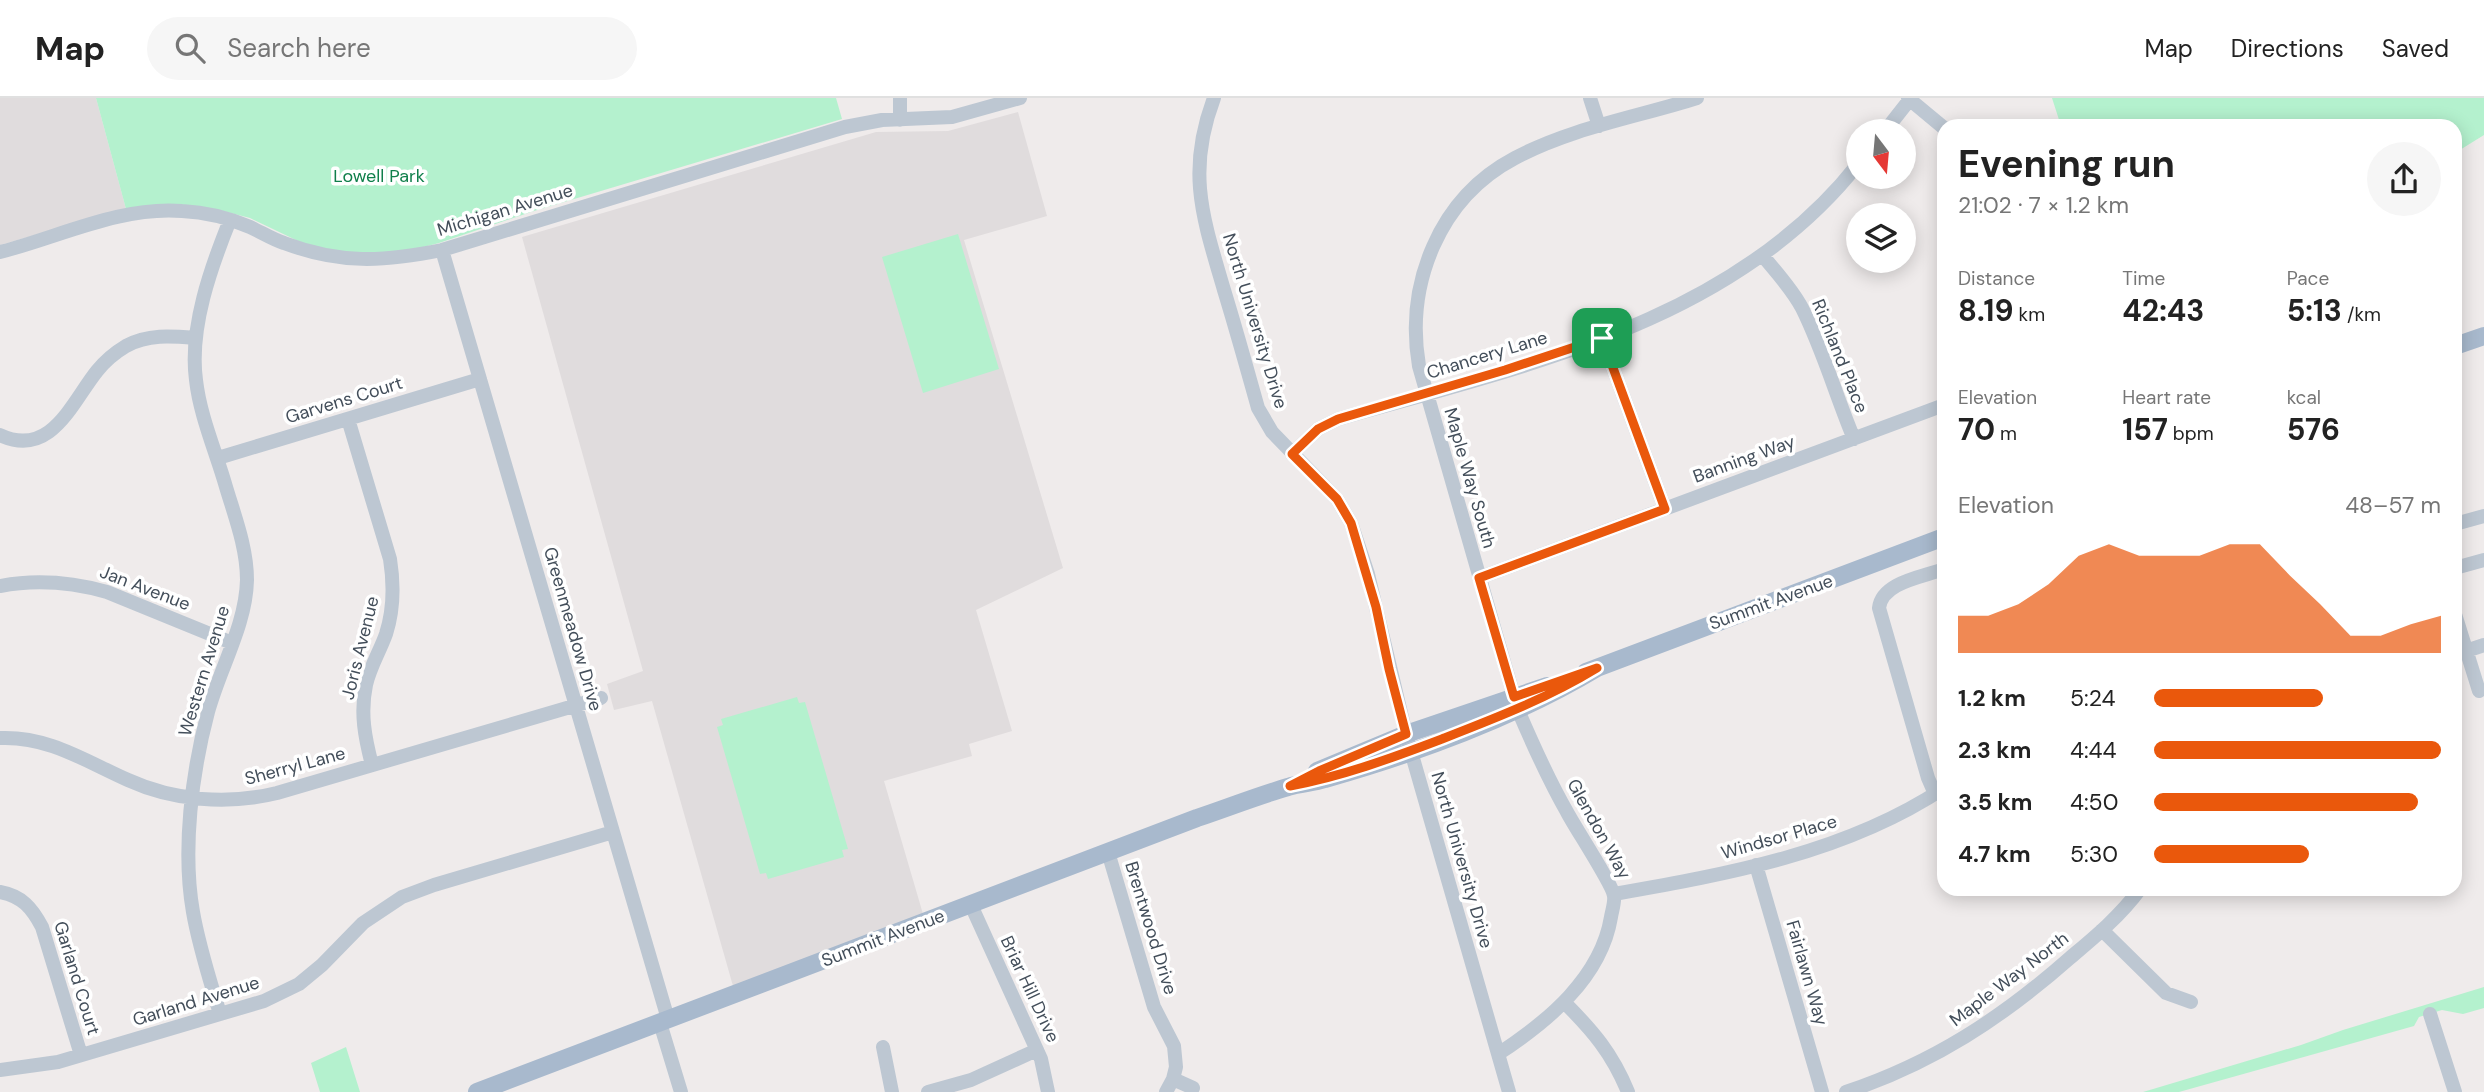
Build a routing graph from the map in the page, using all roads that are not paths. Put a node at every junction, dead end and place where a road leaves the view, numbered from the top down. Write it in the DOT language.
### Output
graph roads {
  1 [pos="900,98"];
  2 [pos="1020,98"];
  3 [pos="1214,98"];
  4 [pos="1590,98"];
  5 [pos="1698,98"];
  6 [pos="1910,98"];
  7 [pos="1894,119"];
  8 [pos="900,120"];
  9 [pos="1937,122"];
  10 [pos="1599,126"];
  11 [pos="1846,178"];
  12 [pos="230,220"];
  13 [pos="442,250"];
  14 [pos="0,252"];
  15 [pos="1763,256"];
  16 [pos="2484,336"];
  17 [pos="195,338"];
  18 [pos="1602,338"];
  19 [pos="2462,344"];
  20 [pos="480,379"];
  21 [pos="1426,394"];
  22 [pos="1937,408"];
  23 [pos="348,419"];
  24 [pos="0,435"];
  25 [pos="1854,439"];
  26 [pos="1292,454"];
  27 [pos="218,458"];
  28 [pos="1665,509"];
  29 [pos="2484,516"];
  30 [pos="2462,522"];
  31 [pos="1937,540"];
  32 [pos="2484,560"];
  33 [pos="2462,566"];
  34 [pos="1937,572"];
  35 [pos="1479,578"];
  36 [pos="0,586"];
  37 [pos="2462,637"];
  38 [pos="232,643"];
  39 [pos="2484,645"];
  40 [pos="2466,650"];
  41 [pos="2479,691"];
  42 [pos="601,698"];
  43 [pos="1516,704"];
  44 [pos="576,705"];
  45 [pos="0,738"];
  46 [pos="1409,743"];
  47 [pos="372,765"];
  48 [pos="1937,788"];
  49 [pos="1937,793"];
  50 [pos="193,798"];
  51 [pos="613,832"];
  52 [pos="1108,852"];
  53 [pos="1756,865"];
  54 [pos="0,892"];
  55 [pos="1614,894"];
  56 [pos="2134,896"];
  57 [pos="971,905"];
  58 [pos="2102,930"];
  59 [pos="1564,1002"];
  60 [pos="2191,1002"];
  61 [pos="220,1014"];
  62 [pos="2430,1014"];
  63 [pos="664,1021"];
  64 [pos="883,1047"];
  65 [pos="1037,1049"];
  66 [pos="1498,1054"];
  67 [pos="81,1055"];
  68 [pos="0,1070"];
  69 [pos="1170,1085"];
  70 [pos="1193,1088"];
  71 [pos="477,1092"];
  72 [pos="681,1092"];
  73 [pos="892,1092"];
  74 [pos="928,1092"];
  75 [pos="1048,1092"];
  76 [pos="1509,1092"];
  77 [pos="1628,1092"];
  78 [pos="1822,1092"];
  79 [pos="1846,1092"];
  80 [pos="2455,1092"];
  1 -- 8 [label="street"];
  2 -- 8 [label="street, Michigan Avenue"];
  3 -- 26 [label="street, North University Drive"];
  4 -- 10 [label="street"];
  5 -- 10 [label="street, Maple Way South"];
  6 -- 7 [label="street"];
  6 -- 9 [label="street"];
  8 -- 13 [label="street, Michigan Avenue"];
  10 -- 21 [label="street, Maple Way South"];
  11 -- 15 [label="street, Chancery Lane"];
  12 -- 13 [label="street, Michigan Avenue"];
  12 -- 14 [label="street, Michigan Avenue"];
  12 -- 17 [label="street, Western Avenue"];
  13 -- 20 [label="street, Greenmeadow Drive"];
  15 -- 18 [label="street, Chancery Lane"];
  15 -- 25 [label="street, Richland Place"];
  16 -- 19 [label="main road"];
  17 -- 24 [label="street"];
  17 -- 27 [label="street, Western Avenue"];
  18 -- 21 [label="street, Chancery Lane"];
  18 -- 28 [label="street"];
  20 -- 23 [label="street, Garvens Court"];
  20 -- 44 [label="street, Greenmeadow Drive"];
  21 -- 26 [label="street, Chancery Lane"];
  21 -- 35 [label="street, Maple Way South"];
  22 -- 25 [label="street, Banning Way"];
  23 -- 27 [label="street, Garvens Court"];
  23 -- 47 [label="street, Joris Avenue"];
  25 -- 28 [label="street, Banning Way"];
  26 -- 46 [label="street, North University Drive"];
  27 -- 38 [label="street, Western Avenue"];
  28 -- 35 [label="street, Banning Way"];
  29 -- 30 [label="street"];
  31 -- 43 [label="main road, Summit Avenue"];
  32 -- 33 [label="street"];
  34 -- 48 [label="street"];
  35 -- 43 [label="street, Maple Way South"];
  36 -- 38 [label="street, Jan Avenue"];
  37 -- 40 [label="street"];
  38 -- 50 [label="street, Western Avenue"];
  39 -- 40 [label="street"];
  40 -- 41 [label="street"];
  42 -- 44 [label="street, Sherryl Lane"];
  43 -- 46 [label="main road, Summit Avenue"];
  43 -- 55 [label="street, Glendon Way"];
  44 -- 47 [label="street, Sherryl Lane"];
  44 -- 51 [label="street, Greenmeadow Drive"];
  45 -- 50 [label="street, Sherryl Lane"];
  46 -- 52 [label="main road, Summit Avenue"];
  46 -- 66 [label="street, North University Drive"];
  47 -- 50 [label="street, Sherryl Lane"];
  49 -- 53 [label="street, Windsor Place"];
  50 -- 61 [label="street, Western Avenue"];
  51 -- 61 [label="street, Garland Avenue"];
  51 -- 63 [label="street, Greenmeadow Drive"];
  52 -- 57 [label="main road, Summit Avenue"];
  52 -- 69 [label="street, Brentwood Drive"];
  53 -- 55 [label="street, Windsor Place"];
  53 -- 78 [label="street, Fairlawn Way"];
  54 -- 67 [label="street, Garland Court"];
  55 -- 59 [label="street, Glendon Way"];
  56 -- 58 [label="street, Maple Way North"];
  57 -- 63 [label="main road, Summit Avenue"];
  57 -- 65 [label="street, Briar Hill Drive"];
  58 -- 60 [label="street"];
  58 -- 79 [label="street, Maple Way North"];
  59 -- 66 [label="street, Glendon Way"];
  59 -- 77 [label="street"];
  61 -- 67 [label="street, Garland Avenue"];
  62 -- 80 [label="street"];
  63 -- 71 [label="main road, Summit Avenue"];
  63 -- 72 [label="street, Greenmeadow Drive"];
  64 -- 73 [label="street"];
  65 -- 74 [label="street"];
  65 -- 75 [label="street, Briar Hill Drive"];
  66 -- 76 [label="street, North University Drive"];
  67 -- 68 [label="street, Garland Avenue"];
  69 -- 70 [label="street"];
}
